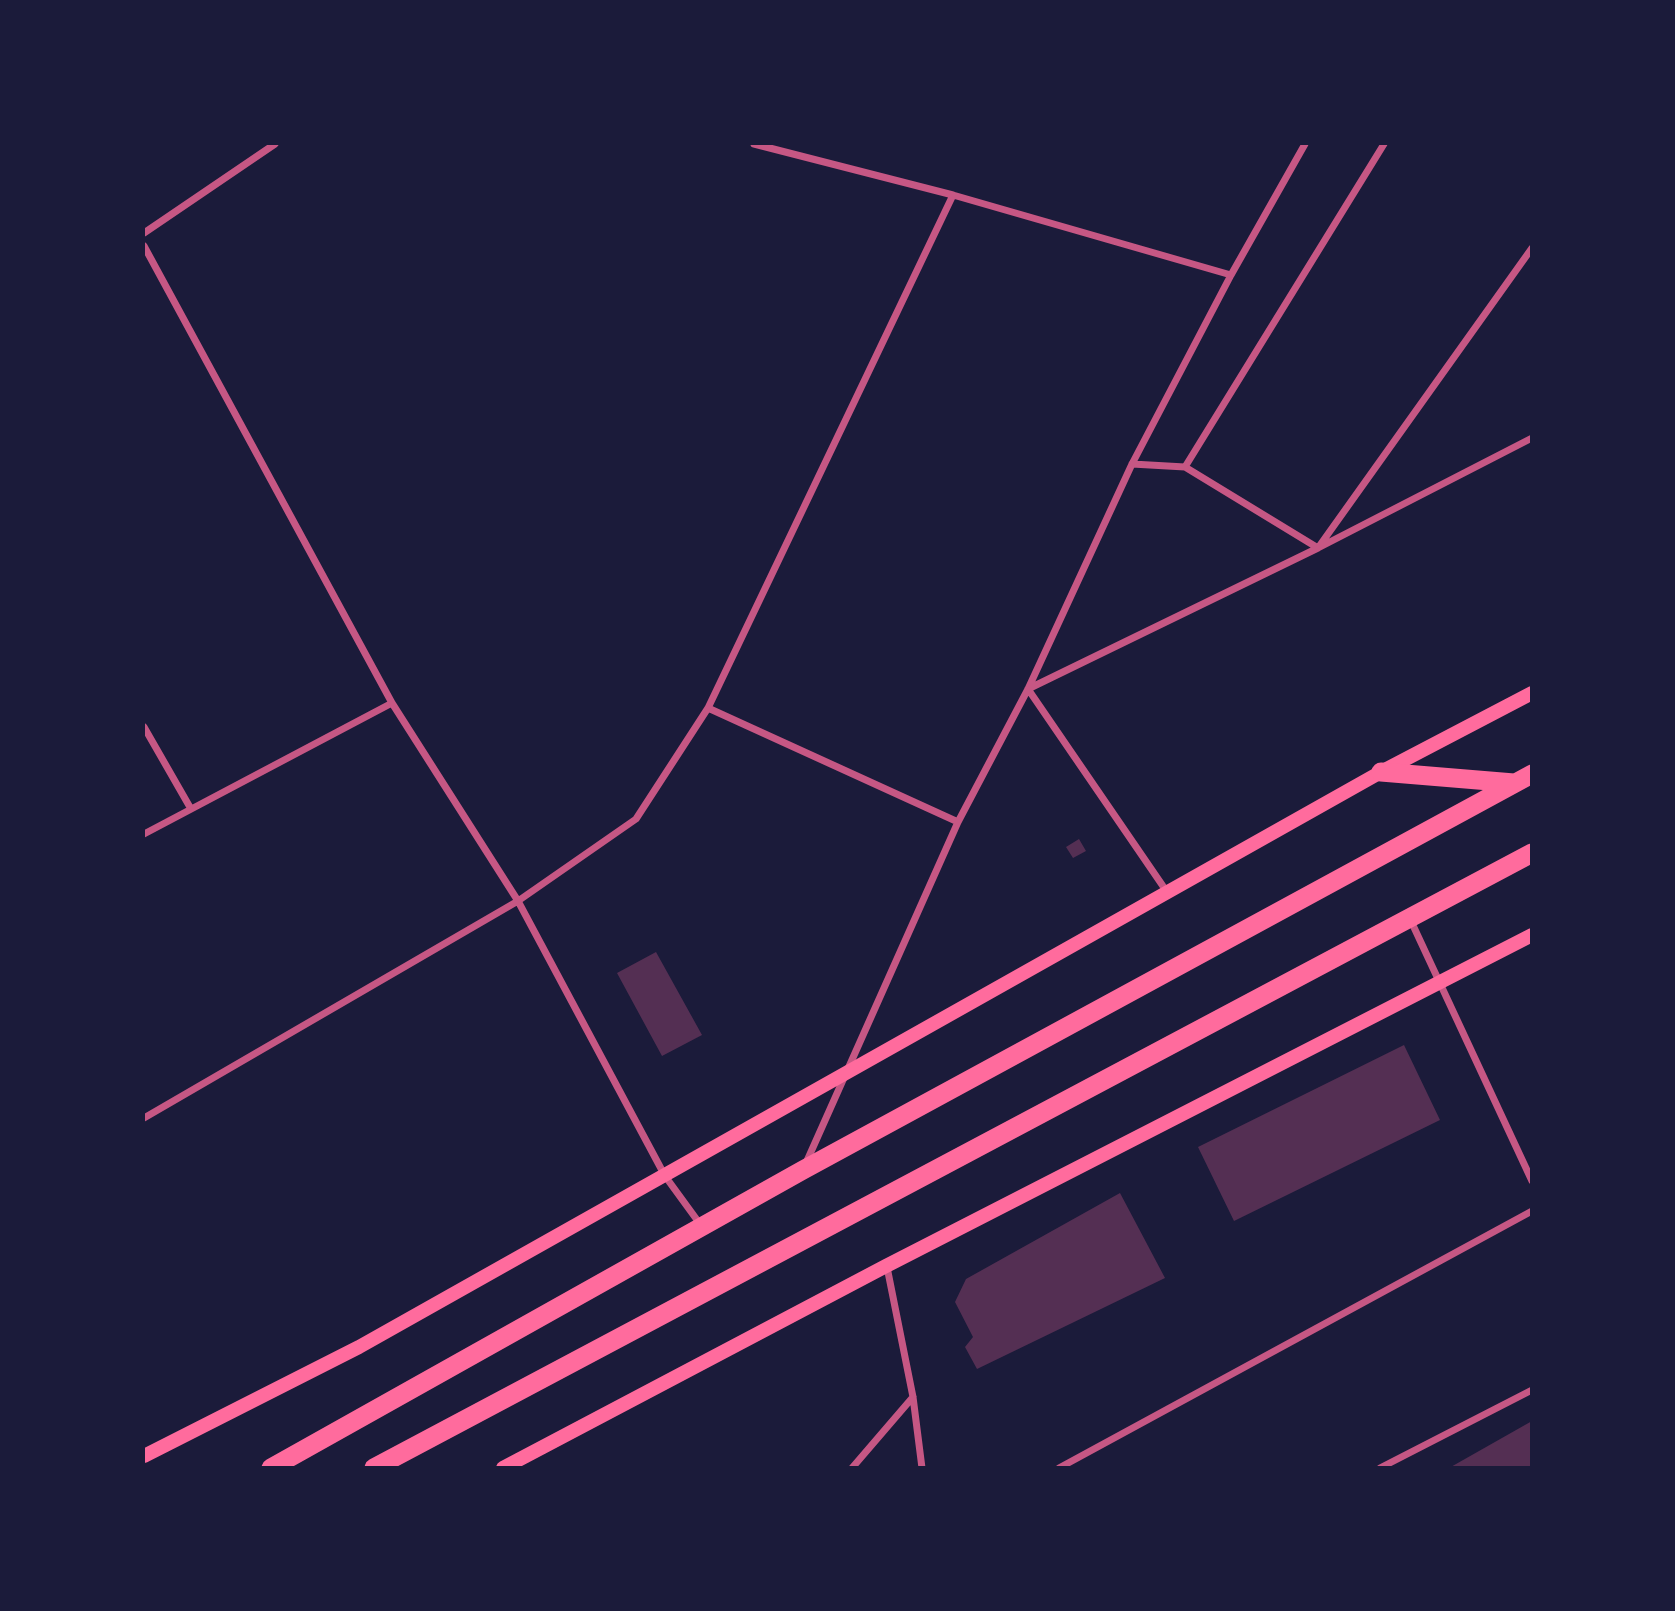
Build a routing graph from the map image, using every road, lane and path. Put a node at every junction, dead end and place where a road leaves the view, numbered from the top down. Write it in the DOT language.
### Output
graph roads {
  1 [pos="275,144"];
  2 [pos="754,144"];
  3 [pos="1305,144"];
  4 [pos="1384,144"];
  5 [pos="953,195"];
  6 [pos="144,233"];
  7 [pos="144,246"];
  8 [pos="1531,248"];
  9 [pos="1231,275"];
  10 [pos="1531,438"];
  11 [pos="1132,464"];
  12 [pos="1185,467"];
  13 [pos="1318,548"];
  14 [pos="1028,690"];
  15 [pos="1531,693"];
  16 [pos="392,703"];
  17 [pos="708,708"];
  18 [pos="144,727"];
  19 [pos="1381,772"];
  20 [pos="1523,778"];
  21 [pos="191,809"];
  22 [pos="958,821"];
  23 [pos="144,834"];
  24 [pos="1531,853"];
  25 [pos="1167,893"];
  26 [pos="518,901"];
  27 [pos="1409,918"];
  28 [pos="1531,935"];
  29 [pos="1440,983"];
  30 [pos="846,1072"];
  31 [pos="144,1118"];
  32 [pos="803,1170"];
  33 [pos="665,1176"];
  34 [pos="1531,1181"];
  35 [pos="1531,1211"];
  36 [pos="703,1228"];
  37 [pos="886,1266"];
  38 [pos="1531,1390"];
  39 [pos="913,1397"];
  40 [pos="144,1456"];
  41 [pos="276,1465"];
  42 [pos="852,1466"];
  43 [pos="251,1468"];
  44 [pos="374,1468"];
  45 [pos="503,1468"];
  46 [pos="922,1468"];
  47 [pos="1059,1468"];
  48 [pos="1380,1468"];
  1 -- 6 [label="street"];
  2 -- 5 [label="street"];
  3 -- 9 [label="street"];
  4 -- 12 [label="street"];
  5 -- 9 [label="street"];
  5 -- 17 [label="street"];
  7 -- 16 [label="street"];
  8 -- 13 [label="street"];
  9 -- 11 [label="street"];
  10 -- 13 [label="street"];
  11 -- 12 [label="street"];
  11 -- 14 [label="street"];
  12 -- 13 [label="street"];
  13 -- 14 [label="street"];
  14 -- 22 [label="street"];
  14 -- 25 [label="street"];
  15 -- 19 [label="main road"];
  16 -- 21 [label="street"];
  16 -- 26 [label="street"];
  17 -- 22 [label="street"];
  17 -- 26 [label="street"];
  18 -- 21 [label="street"];
  19 -- 20 [label="highway"];
  19 -- 25 [label="main road"];
  20 -- 32 [label="highway"];
  21 -- 23 [label="street"];
  22 -- 30 [label="street"];
  24 -- 27 [label="highway"];
  25 -- 30 [label="main road"];
  26 -- 31 [label="street"];
  26 -- 33 [label="street"];
  27 -- 29 [label="street"];
  27 -- 44 [label="highway"];
  28 -- 29 [label="main road"];
  29 -- 34 [label="street"];
  29 -- 37 [label="main road"];
  30 -- 32 [label="street"];
  30 -- 33 [label="main road"];
  32 -- 36 [label="highway"];
  33 -- 36 [label="street"];
  33 -- 40 [label="main road"];
  35 -- 47 [label="street"];
  36 -- 41 [label="highway"];
  37 -- 39 [label="street"];
  37 -- 45 [label="main road"];
  38 -- 48 [label="street"];
  39 -- 42 [label="street"];
  39 -- 46 [label="street"];
  41 -- 43 [label="highway"];
}
